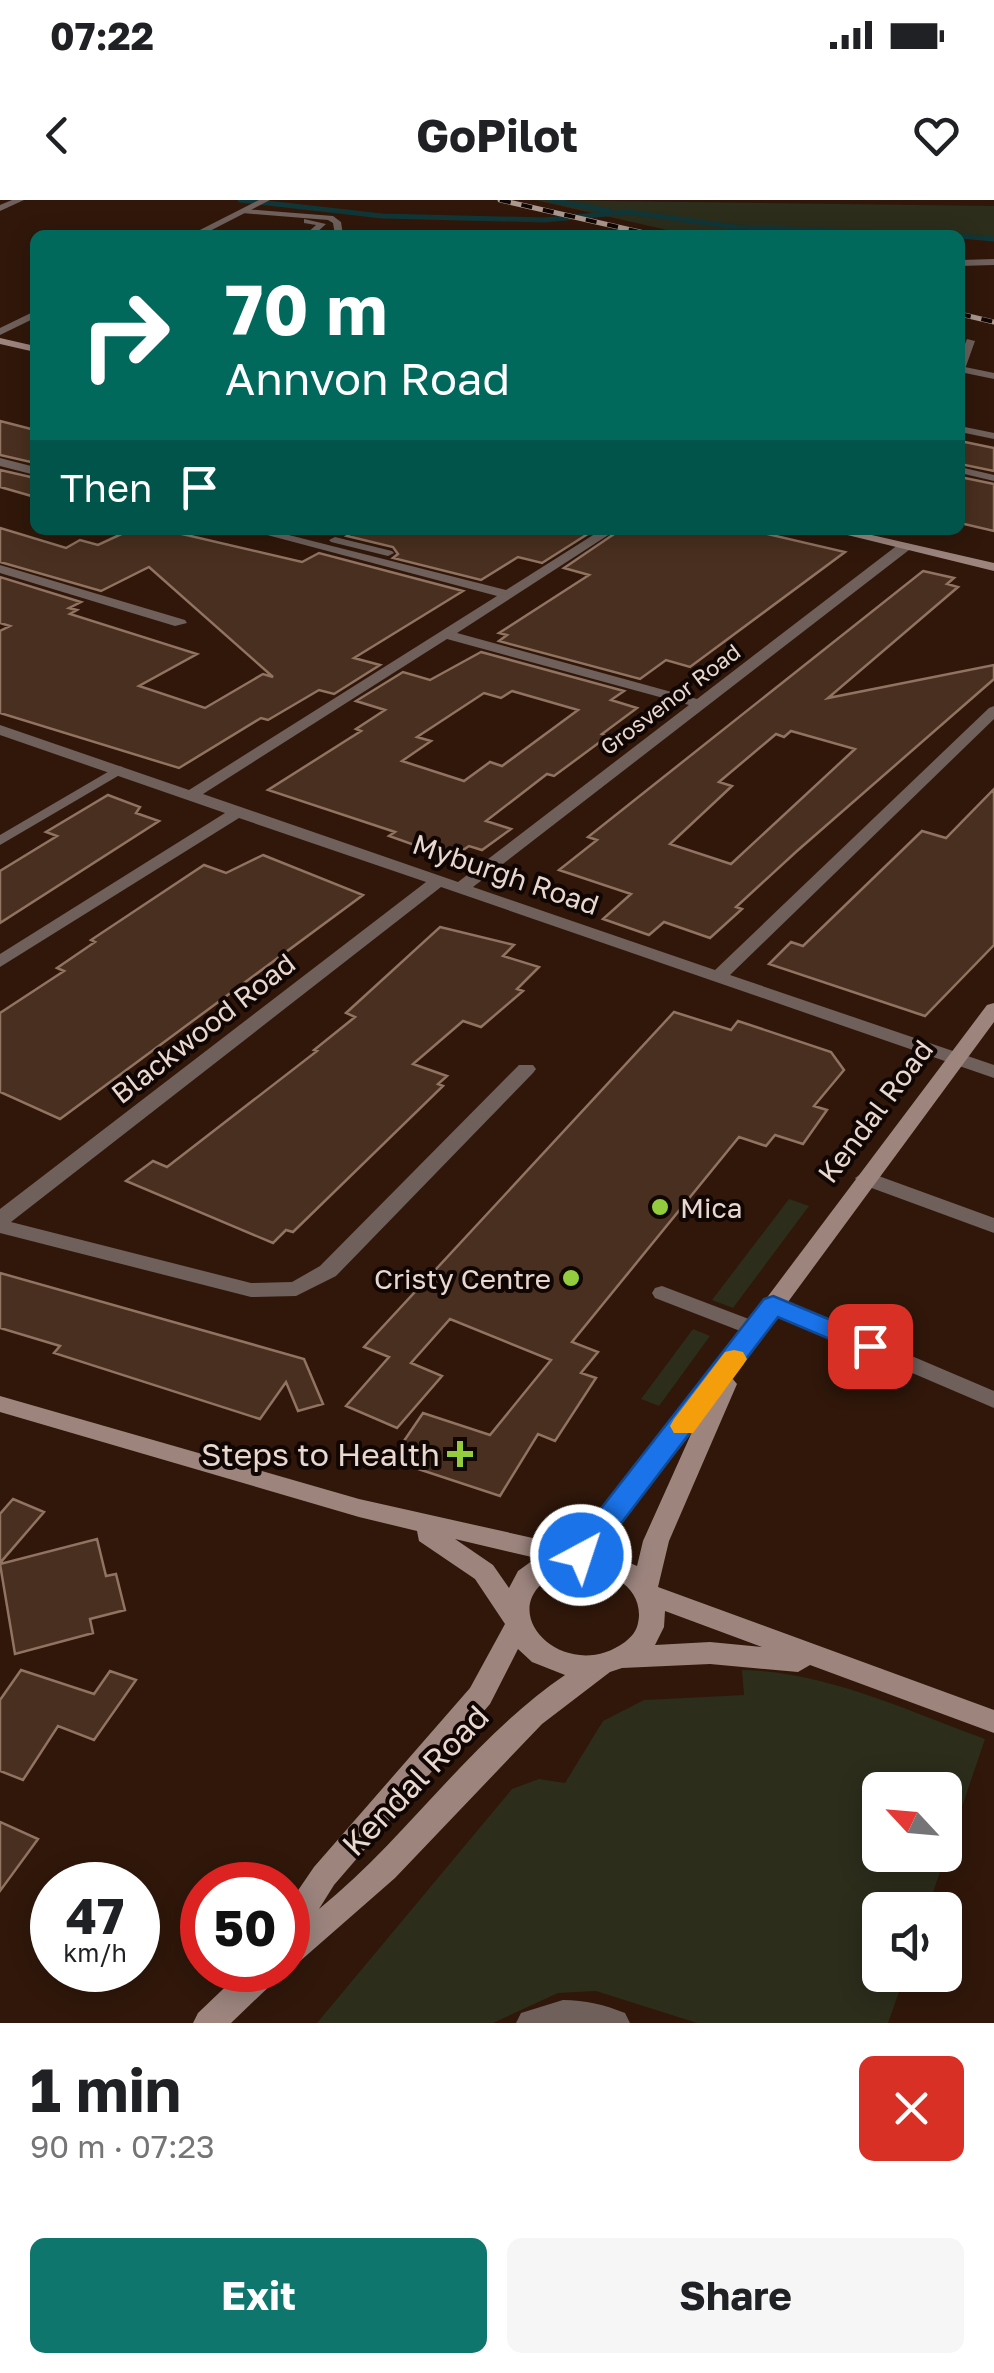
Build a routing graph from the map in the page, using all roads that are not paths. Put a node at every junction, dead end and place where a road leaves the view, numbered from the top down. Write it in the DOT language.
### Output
graph roads {
  1 [pos="20,200"];
  2 [pos="357,200"];
  3 [pos="376,200"];
  4 [pos="261,202"];
  5 [pos="0,208"];
  6 [pos="240,213"];
  7 [pos="205,230"];
  8 [pos="315,230"];
  9 [pos="338,230"];
  10 [pos="994,262"];
  11 [pos="965,263"];
  12 [pos="30,317"];
  13 [pos="0,332"];
  14 [pos="0,341"];
  15 [pos="970,341"];
  16 [pos="30,348"];
  17 [pos="965,354"];
  18 [pos="965,365"];
  19 [pos="994,376"];
  20 [pos="965,430"];
  21 [pos="994,436"];
  22 [pos="0,462"];
  23 [pos="30,470"];
  24 [pos="965,471"];
  25 [pos="994,478"];
  26 [pos="273,535"];
  27 [pos="344,535"];
  28 [pos="602,535"];
  29 [pos="855,535"];
  30 [pos="335,540"];
  31 [pos="904,546"];
  32 [pos="320,548"];
  33 [pos="388,553"];
  34 [pos="994,567"];
  35 [pos="0,570"];
  36 [pos="511,595"];
  37 [pos="180,623"];
  38 [pos="449,635"];
  39 [pos="700,704"];
  40 [pos="994,711"];
  41 [pos="0,730"];
  42 [pos="118,770"];
  43 [pos="191,795"];
  44 [pos="238,811"];
  45 [pos="0,841"];
  46 [pos="440,880"];
  47 [pos="462,887"];
  48 [pos="0,962"];
  49 [pos="718,976"];
  50 [pos="994,1010"];
  51 [pos="955,1058"];
  52 [pos="526,1069"];
  53 [pos="994,1072"];
  54 [pos="865,1178"];
  55 [pos="0,1223"];
  56 [pos="994,1226"];
  57 [pos="662,1294"];
  58 [pos="773,1305"];
  59 [pos="748,1340"];
  60 [pos="994,1400"];
  61 [pos="0,1404"];
  62 [pos="394,1518"];
  63 [pos="576,1556"];
  64 [pos="647,1591"];
  65 [pos="516,1622"];
  66 [pos="610,1662"];
  67 [pos="835,1666"];
  68 [pos="994,1722"];
  69 [pos="310,1897"];
  70 [pos="310,1934"];
  71 [pos="240,1992"];
  72 [pos="209,2023"];
  73 [pos="532,2023"];
  74 [pos="614,2023"];
  1 -- 5 [label="street"];
  2 -- 3 [label="lane"];
  4 -- 6 [label="street"];
  6 -- 7 [label="street"];
  6 -- 8 [label="lane"];
  6 -- 9 [label="lane"];
  10 -- 11 [label="street"];
  12 -- 13 [label="street"];
  14 -- 16 [label="main road"];
  15 -- 17 [label="lane"];
  18 -- 19 [label="street"];
  20 -- 21 [label="street"];
  22 -- 23 [label="street"];
  24 -- 25 [label="lane"];
  26 -- 32 [label="street"];
  27 -- 30 [label="lane"];
  28 -- 36 [label="street"];
  29 -- 31 [label="main road"];
  30 -- 32 [label="lane"];
  30 -- 33 [label="lane"];
  31 -- 34 [label="main road"];
  31 -- 39 [label="street, Grosvenor Road"];
  32 -- 36 [label="street"];
  35 -- 37 [label="street"];
  36 -- 38 [label="street"];
  38 -- 39 [label="street"];
  38 -- 43 [label="street"];
  39 -- 47 [label="street, Grosvenor Road"];
  40 -- 49 [label="street"];
  41 -- 42 [label="street, Myburgh Road"];
  42 -- 43 [label="street, Myburgh Road"];
  42 -- 45 [label="lane"];
  43 -- 44 [label="street, Myburgh Road"];
  44 -- 46 [label="street, Myburgh Road"];
  44 -- 48 [label="street"];
  46 -- 47 [label="street, Myburgh Road"];
  46 -- 55 [label="street, Blackwood Road"];
  47 -- 49 [label="street, Myburgh Road"];
  49 -- 51 [label="street, Myburgh Road"];
  50 -- 51 [label="main road, Kendal Road"];
  51 -- 53 [label="street, Myburgh Road"];
  51 -- 54 [label="main road, Kendal Road"];
  52 -- 55 [label="street"];
  54 -- 56 [label="street"];
  54 -- 58 [label="main road, Kendal Road"];
  57 -- 59 [label="lane"];
  58 -- 59 [label="main road, Kendal Road"];
  58 -- 60 [label="street"];
  59 -- 63 [label="main road, Kendal Road"];
  59 -- 64 [label="main road, Kendal Road"];
  61 -- 62 [label="main road"];
  62 -- 63 [label="main road"];
  62 -- 65 [label="main road"];
  63 -- 64 [label="main road"];
  63 -- 65 [label="main road"];
  64 -- 66 [label="main road"];
  64 -- 67 [label="main road"];
  65 -- 66 [label="main road"];
  65 -- 69 [label="main road, Kendal Road"];
  66 -- 67 [label="main road"];
  66 -- 70 [label="main road, Kendal Road"];
  67 -- 68 [label="main road"];
  71 -- 72 [label="main road"];
  73 -- 74 [label="street"];
}
